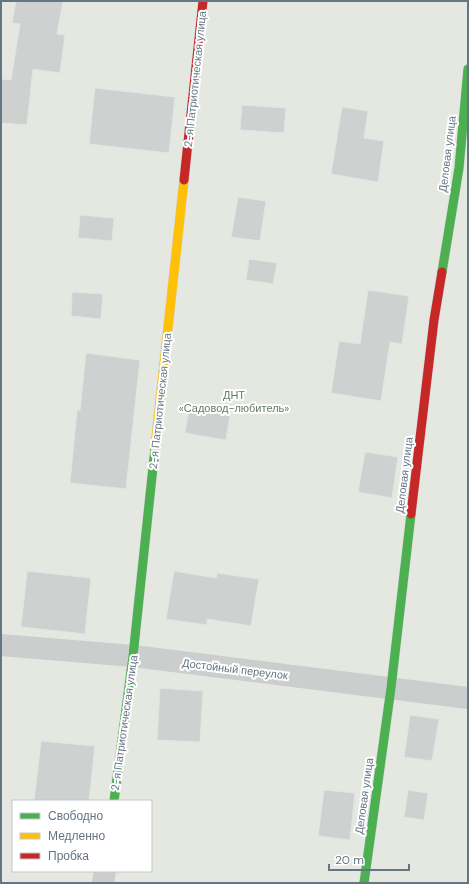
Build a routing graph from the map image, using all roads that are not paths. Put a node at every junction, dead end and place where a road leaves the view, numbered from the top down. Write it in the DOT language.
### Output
graph roads {
  1 [pos="203,1"];
  2 [pos="468,69"];
  3 [pos="1,645"];
  4 [pos="133,656"];
  5 [pos="390,688"];
  6 [pos="468,698"];
  7 [pos="114,800"];
  8 [pos="105,872"];
  9 [pos="103,883"];
  10 [pos="364,883"];
  1 -- 4 [label="street, 2-я Патриотическая улица"];
  2 -- 5 [label="street, Деловая улица"];
  3 -- 4 [label="street, Достойный переулок"];
  4 -- 5 [label="street, Достойный переулок"];
  4 -- 7 [label="street, 2-я Патриотическая улица"];
  5 -- 6 [label="street, Достойный переулок"];
  5 -- 10 [label="street, Деловая улица"];
  8 -- 9 [label="street"];
}
